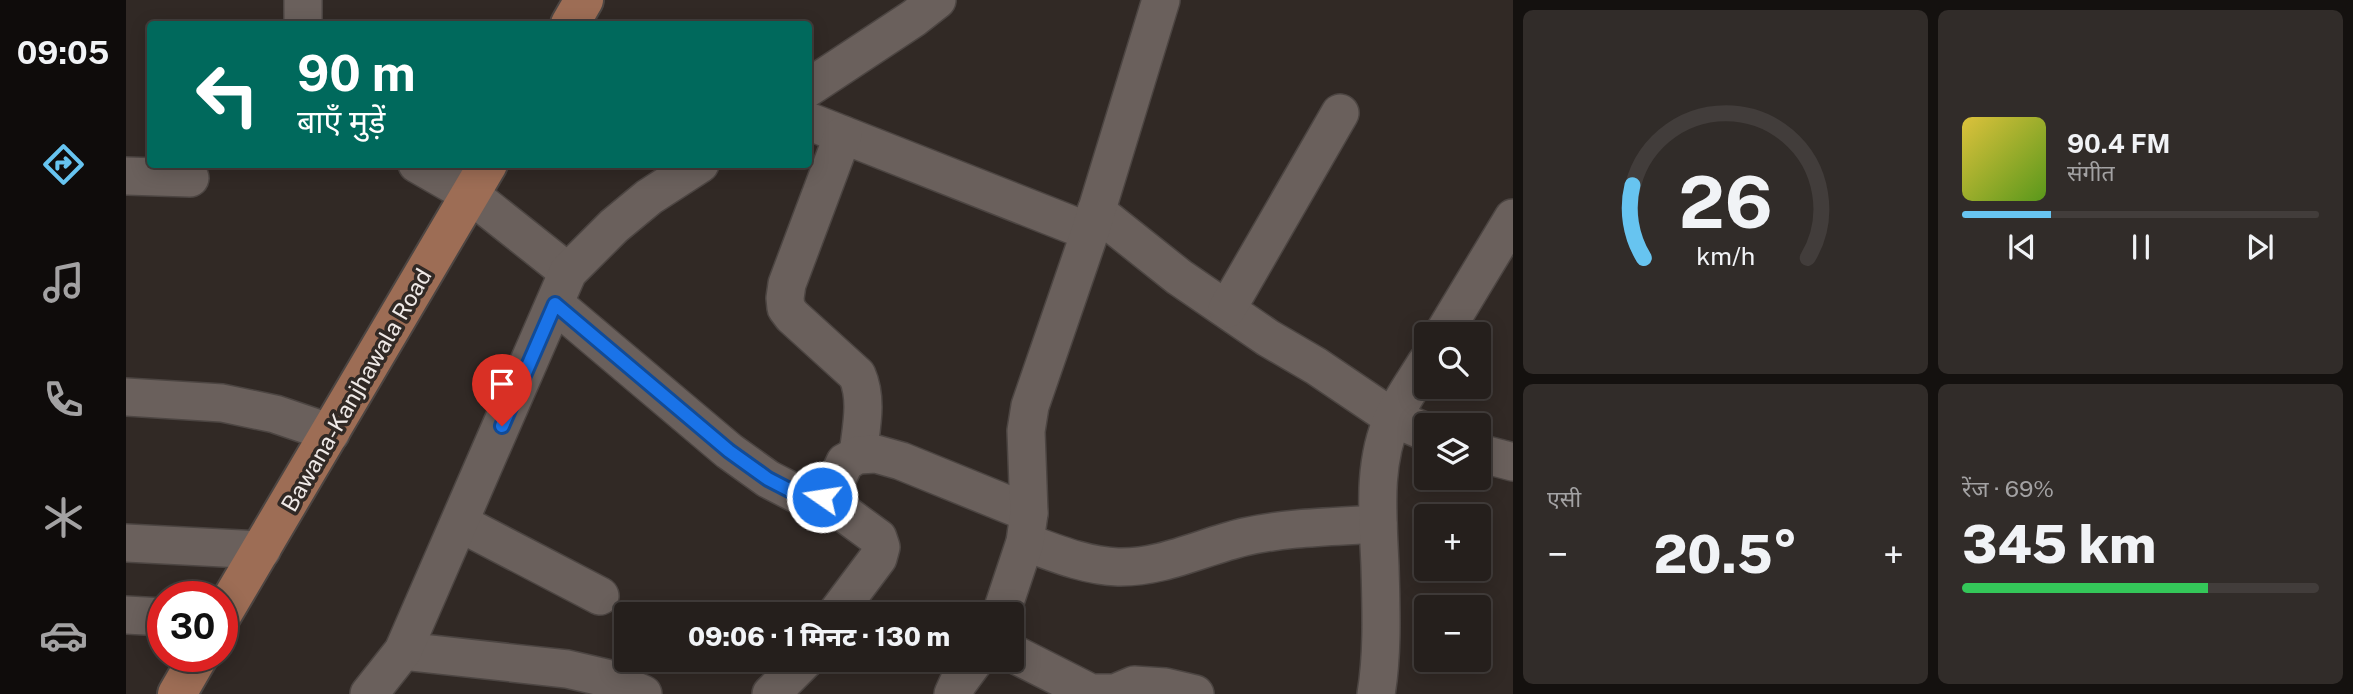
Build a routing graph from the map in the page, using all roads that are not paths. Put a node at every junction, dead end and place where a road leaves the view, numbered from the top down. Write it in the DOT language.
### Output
graph roads {
  1 [pos="303,0"];
  2 [pos="584,0"];
  3 [pos="937,0"];
  4 [pos="1161,0"];
  5 [pos="303,21"];
  6 [pos="572,21"];
  7 [pos="812,85"];
  8 [pos="1340,113"];
  9 [pos="812,123"];
  10 [pos="843,135"];
  11 [pos="433,168"];
  12 [pos="694,168"];
  13 [pos="126,176"];
  14 [pos="190,178"];
  15 [pos="480,180"];
  16 [pos="1513,218"];
  17 [pos="1093,222"];
  18 [pos="561,288"];
  19 [pos="1227,309"];
  20 [pos="1450,322"];
  21 [pos="1414,383"];
  22 [pos="126,397"];
  23 [pos="1393,418"];
  24 [pos="1414,427"];
  25 [pos="331,433"];
  26 [pos="858,455"];
  27 [pos="1491,456"];
  28 [pos="1513,462"];
  29 [pos="822,497"];
  30 [pos="460,523"];
  31 [pos="1378,524"];
  32 [pos="1027,528"];
  33 [pos="126,543"];
  34 [pos="262,550"];
  35 [pos="238,589"];
  36 [pos="600,596"];
  37 [pos="845,602"];
  38 [pos="1005,602"];
  39 [pos="126,615"];
  40 [pos="147,616"];
  41 [pos="404,651"];
  42 [pos="1024,659"];
  43 [pos="190,672"];
  44 [pos="793,672"];
  45 [pos="966,672"];
  46 [pos="1132,690"];
  47 [pos="177,694"];
  48 [pos="369,694"];
  49 [pos="643,694"];
  50 [pos="771,694"];
  51 [pos="953,694"];
  52 [pos="1195,694"];
  53 [pos="1376,694"];
  1 -- 5 [label="street"];
  2 -- 6 [label="main road"];
  3 -- 7 [label="street"];
  4 -- 17 [label="street"];
  8 -- 19 [label="street"];
  9 -- 10 [label="street"];
  10 -- 17 [label="street"];
  10 -- 26 [label="street"];
  11 -- 15 [label="street"];
  12 -- 18 [label="street"];
  13 -- 14 [label="street"];
  15 -- 18 [label="street"];
  15 -- 25 [label="main road, Bawana-Kanjhawala Road"];
  16 -- 20 [label="street"];
  17 -- 19 [label="street"];
  17 -- 32 [label="street"];
  18 -- 29 [label="street"];
  18 -- 30 [label="street"];
  19 -- 23 [label="street"];
  21 -- 23 [label="street"];
  22 -- 25 [label="street"];
  23 -- 24 [label="street"];
  23 -- 31 [label="street"];
  25 -- 34 [label="main road, Bawana-Kanjhawala Road"];
  26 -- 29 [label="street"];
  26 -- 32 [label="street"];
  27 -- 28 [label="street"];
  29 -- 37 [label="street"];
  30 -- 36 [label="street"];
  30 -- 41 [label="street"];
  31 -- 32 [label="street"];
  31 -- 53 [label="street"];
  32 -- 38 [label="street"];
  33 -- 34 [label="street"];
  34 -- 35 [label="main road, Bawana-Kanjhawala Road"];
  39 -- 40 [label="street"];
  41 -- 48 [label="street"];
  41 -- 49 [label="street"];
  42 -- 46 [label="street"];
  43 -- 47 [label="main road"];
  44 -- 50 [label="street"];
  45 -- 51 [label="street"];
  46 -- 52 [label="street"];
}
